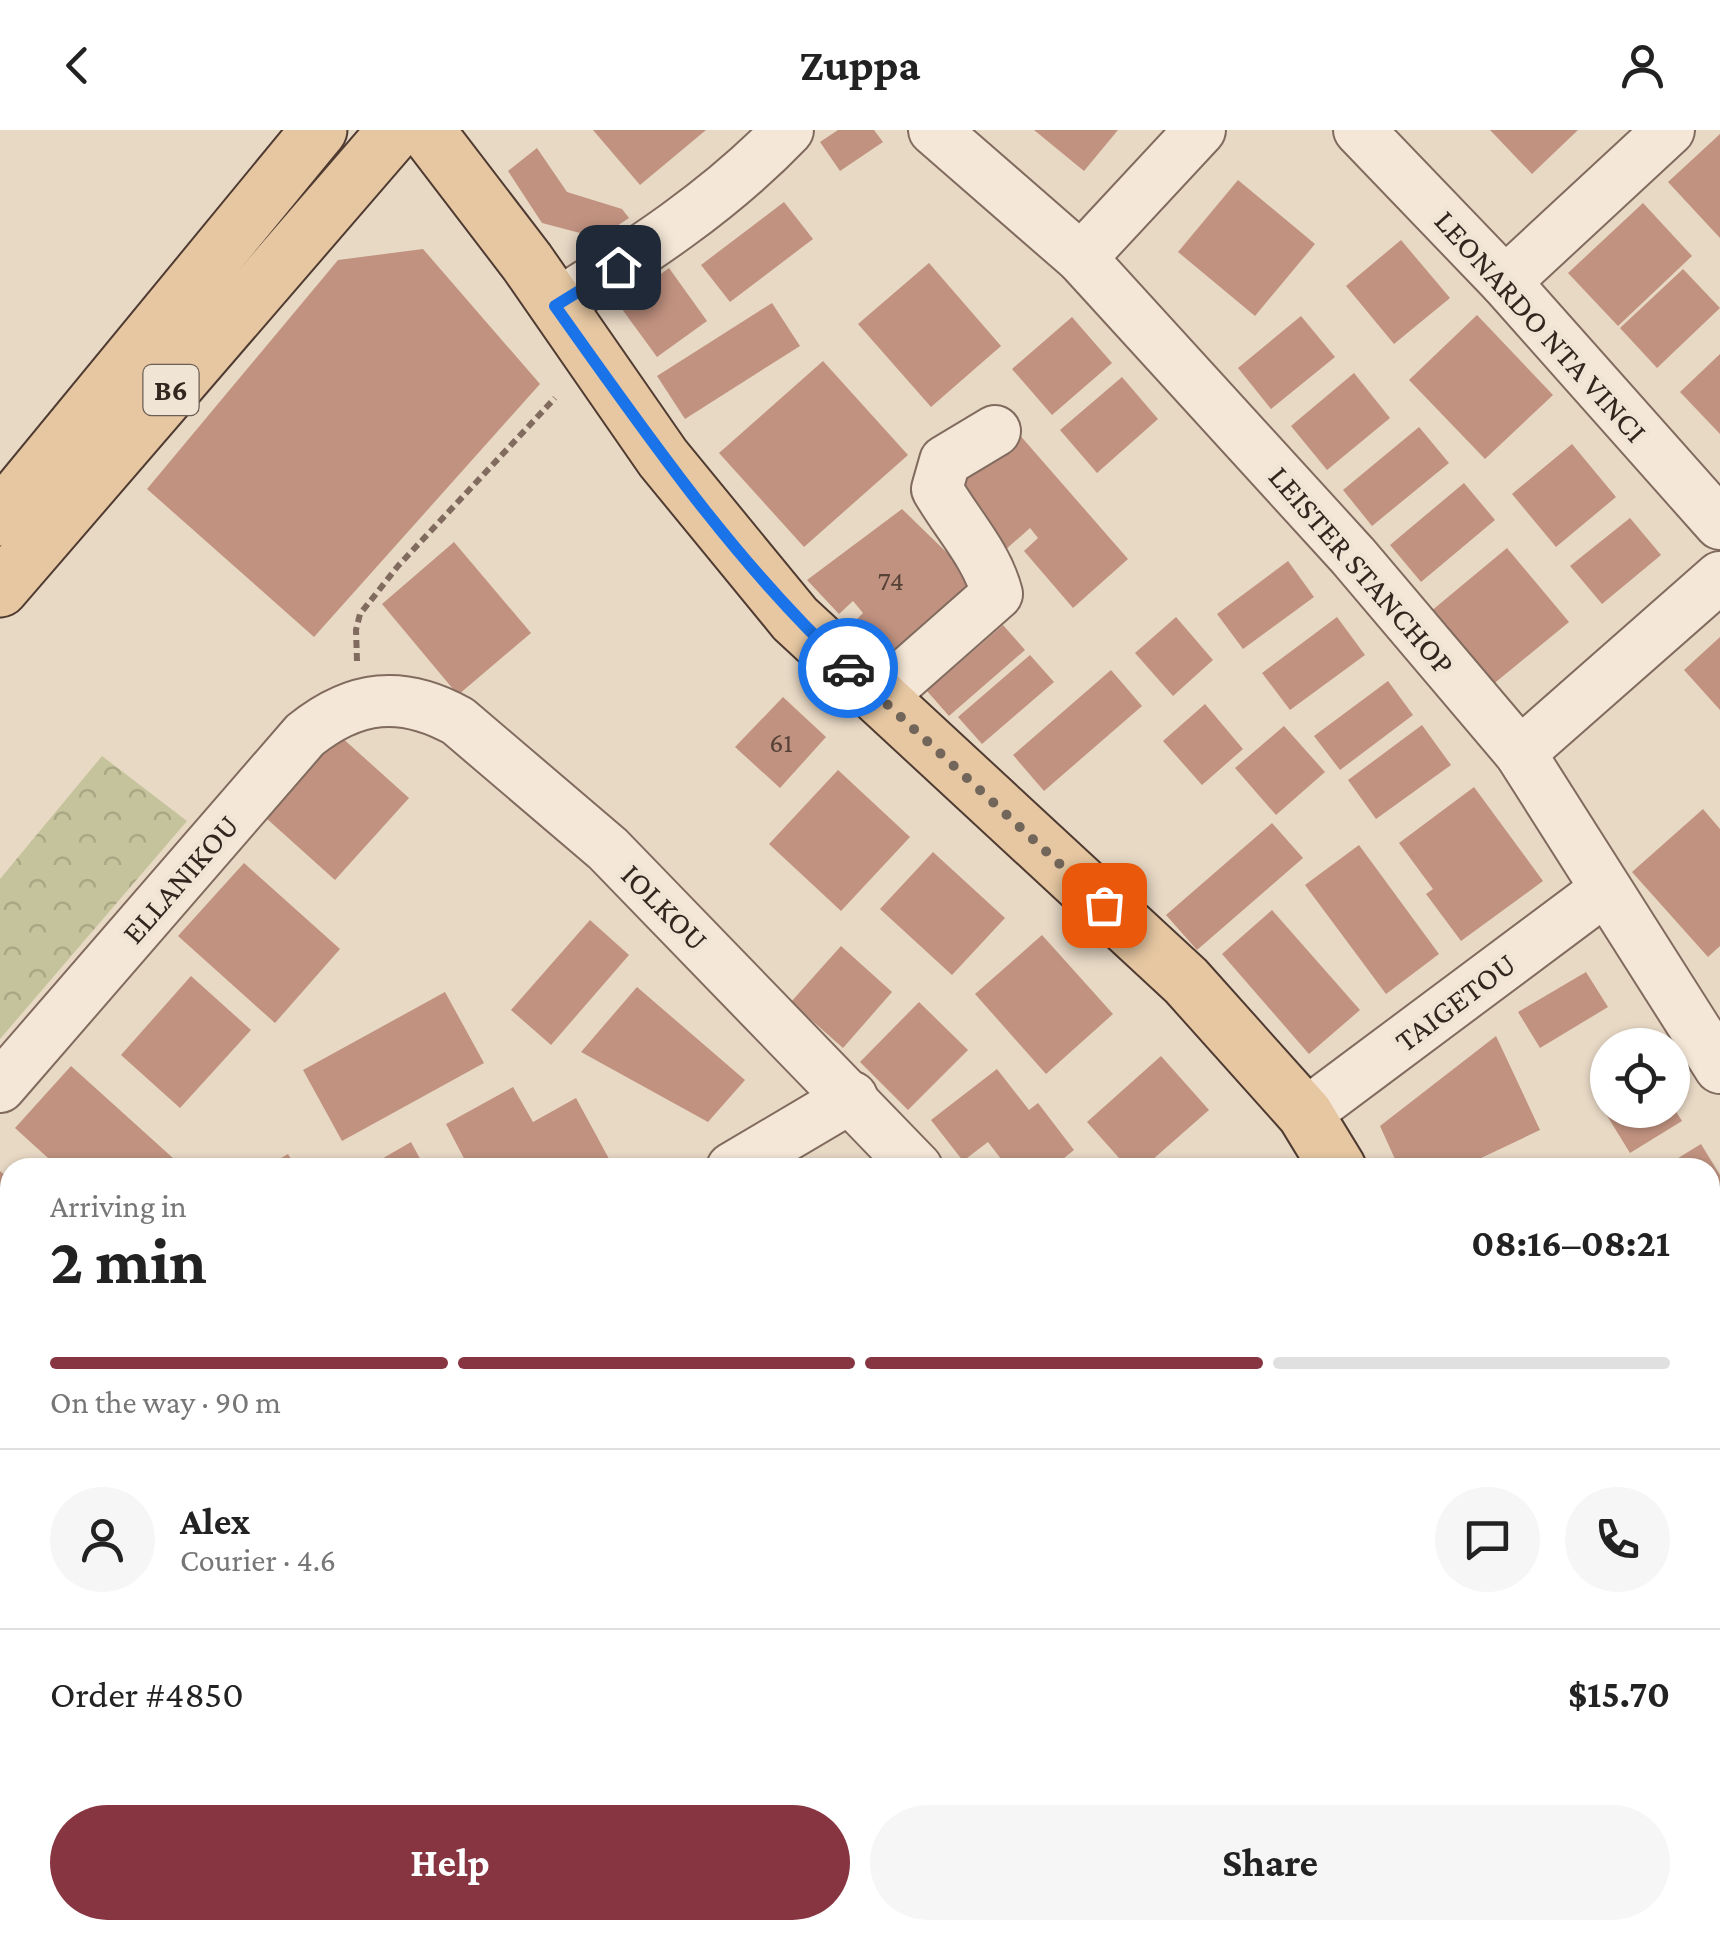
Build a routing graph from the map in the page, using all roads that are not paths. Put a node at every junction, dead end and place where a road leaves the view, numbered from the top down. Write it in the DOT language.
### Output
graph roads {
  1 [pos="319,130"];
  2 [pos="396,130"];
  3 [pos="426,130"];
  4 [pos="788,130"];
  5 [pos="934,130"];
  6 [pos="1200,130"];
  7 [pos="1359,130"];
  8 [pos="1669,130"];
  9 [pos="1082,258"];
  10 [pos="1506,282"];
  11 [pos="555,306"];
  12 [pos="994,430"];
  13 [pos="0,518"];
  14 [pos="1720,524"];
  15 [pos="1720,577"];
  16 [pos="0,590"];
  17 [pos="373,700"];
  18 [pos="886,702"];
  19 [pos="1520,752"];
  20 [pos="1606,890"];
  21 [pos="1713,1040"];
  22 [pos="0,1086"];
  23 [pos="852,1097"];
  24 [pos="1305,1114"];
  25 [pos="749,1158"];
  26 [pos="909,1158"];
  27 [pos="1332,1158"];
  1 -- 13 [label="main road, B6"];
  2 -- 16 [label="main road, B6"];
  3 -- 11 [label="main road"];
  4 -- 11 [label="street"];
  5 -- 9 [label="street, LEISTER STANCHOP"];
  6 -- 9 [label="street"];
  7 -- 10 [label="street, LEONARDO NTA VINCI"];
  8 -- 10 [label="street"];
  9 -- 19 [label="street, LEISTER STANCHOP"];
  10 -- 14 [label="street, LEONARDO NTA VINCI"];
  11 -- 18 [label="main road"];
  12 -- 18 [label="street"];
  15 -- 19 [label="street"];
  17 -- 22 [label="street, ELLANIKOU"];
  17 -- 23 [label="street, IOLKOU"];
  18 -- 24 [label="main road"];
  19 -- 20 [label="street, LEISTER STANCHOP"];
  20 -- 21 [label="street, LEISTER STANCHOP"];
  20 -- 24 [label="street, TAIGETOU"];
  23 -- 25 [label="street"];
  23 -- 26 [label="street, IOLKOU"];
  24 -- 27 [label="main road"];
}
